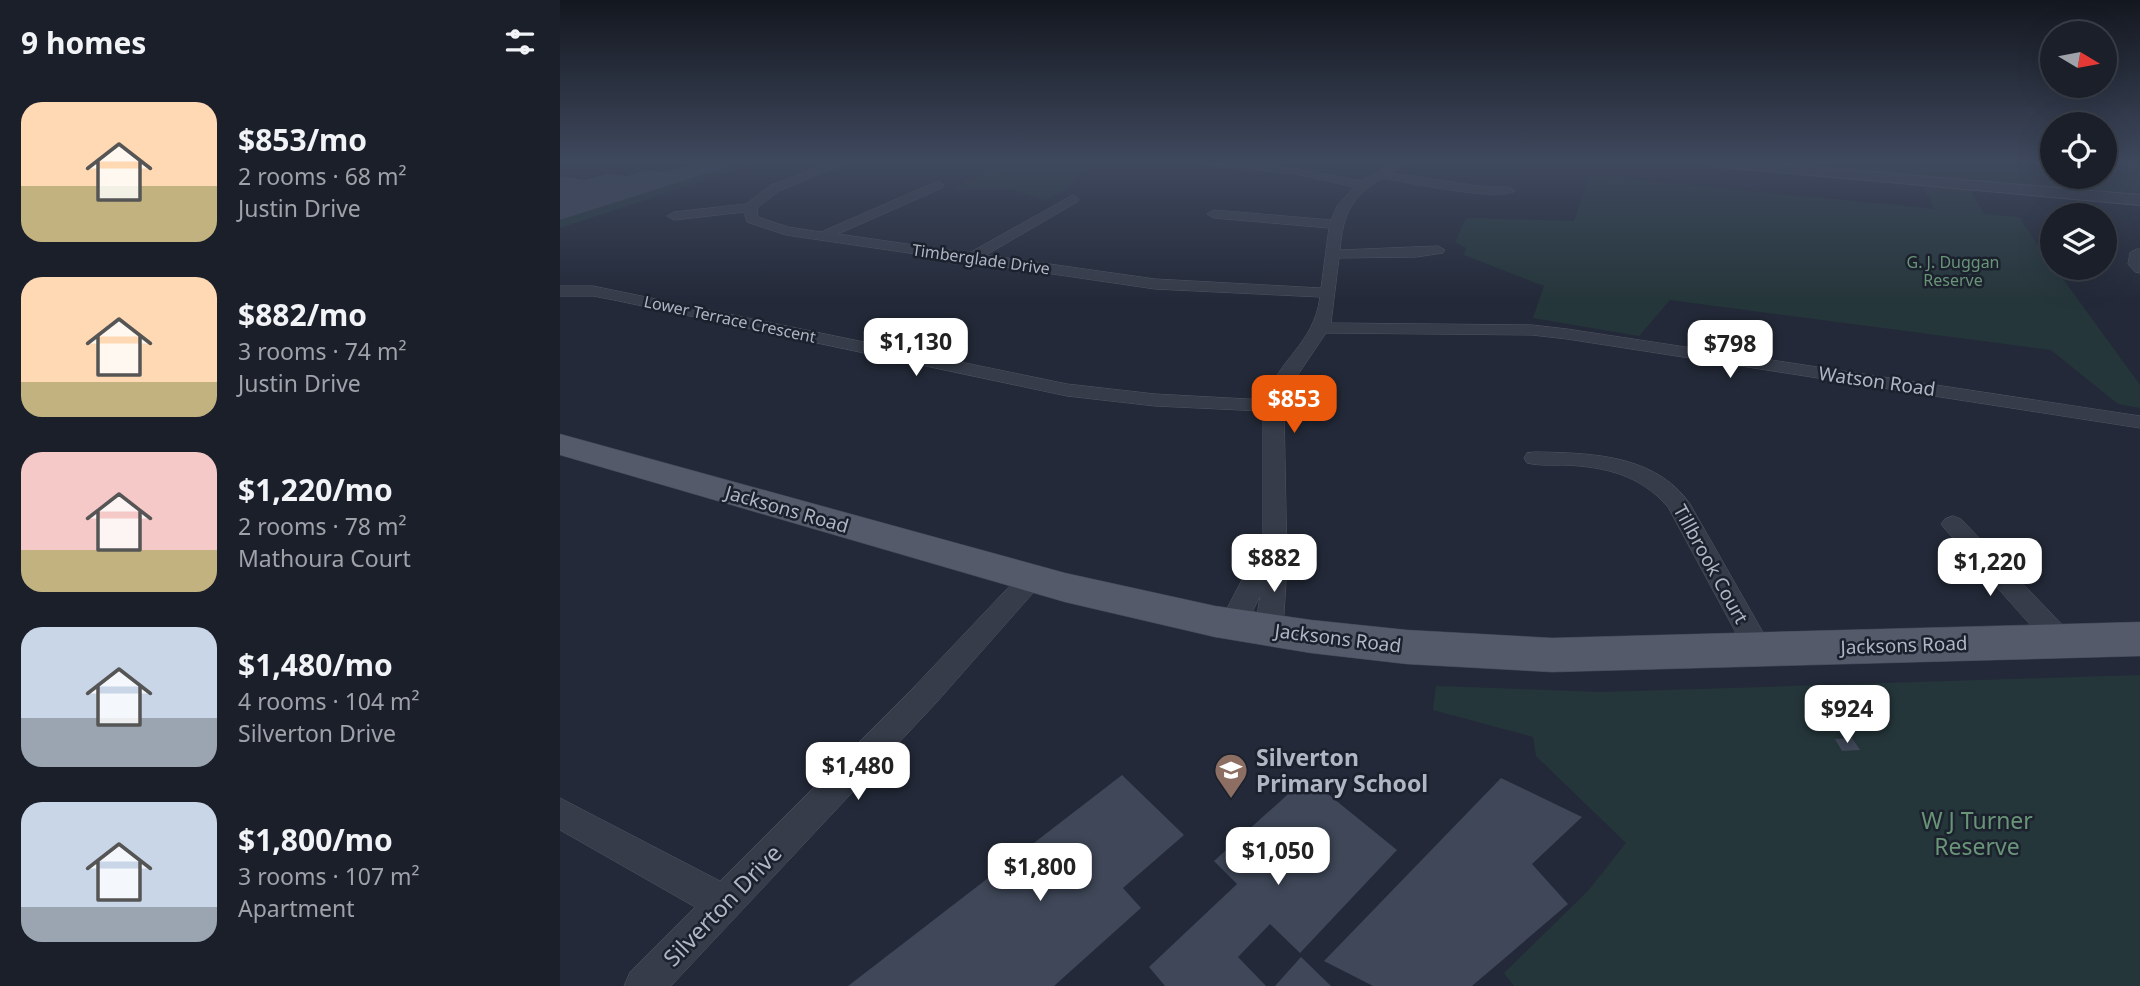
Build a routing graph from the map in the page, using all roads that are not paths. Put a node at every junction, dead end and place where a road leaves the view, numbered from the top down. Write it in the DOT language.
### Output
graph roads {
  1 [pos="741,208"];
  2 [pos="750,208"];
  3 [pos="886,208"];
  4 [pos="1057,208"];
  5 [pos="1342,208"];
  6 [pos="1214,214"];
  7 [pos="674,216"];
  8 [pos="1338,225"];
  9 [pos="823,236"];
  10 [pos="1438,250"];
  11 [pos="2137,253"];
  12 [pos="1334,254"];
  13 [pos="971,258"];
  14 [pos="2140,269"];
  15 [pos="560,291"];
  16 [pos="1328,293"];
  17 [pos="1322,328"];
  18 [pos="1273,406"];
  19 [pos="2140,422"];
  20 [pos="560,444"];
  21 [pos="1535,458"];
  22 [pos="1953,524"];
  23 [pos="1273,542"];
  24 [pos="1031,579"];
  25 [pos="1251,627"];
  26 [pos="2140,639"];
  27 [pos="2061,640"];
  28 [pos="1759,650"];
  29 [pos="560,813"];
  30 [pos="724,903"];
  31 [pos="644,986"];
  1 -- 7 [label="street"];
  2 -- 9 [label="street, Timberglade Drive"];
  3 -- 9 [label="street"];
  4 -- 13 [label="street"];
  5 -- 8 [label="street"];
  6 -- 8 [label="street"];
  8 -- 12 [label="street"];
  9 -- 13 [label="street, Timberglade Drive"];
  10 -- 12 [label="street"];
  11 -- 14 [label="street"];
  12 -- 16 [label="street"];
  13 -- 16 [label="street, Timberglade Drive"];
  15 -- 18 [label="street, Lower Terrace Crescent"];
  16 -- 17 [label="street"];
  17 -- 18 [label="street"];
  17 -- 19 [label="street, Watson Road"];
  18 -- 23 [label="street"];
  20 -- 24 [label="main road, Jacksons Road"];
  21 -- 28 [label="street, Tillbrook Court"];
  22 -- 27 [label="street"];
  23 -- 25 [label="street"];
  23 -- 25 [label="street"];
  24 -- 25 [label="main road, Jacksons Road"];
  24 -- 30 [label="street, Silverton Drive"];
  25 -- 28 [label="main road, Jacksons Road"];
  26 -- 27 [label="main road, Jacksons Road"];
  27 -- 28 [label="main road, Jacksons Road"];
  29 -- 30 [label="street"];
  30 -- 31 [label="street, Silverton Drive"];
}
